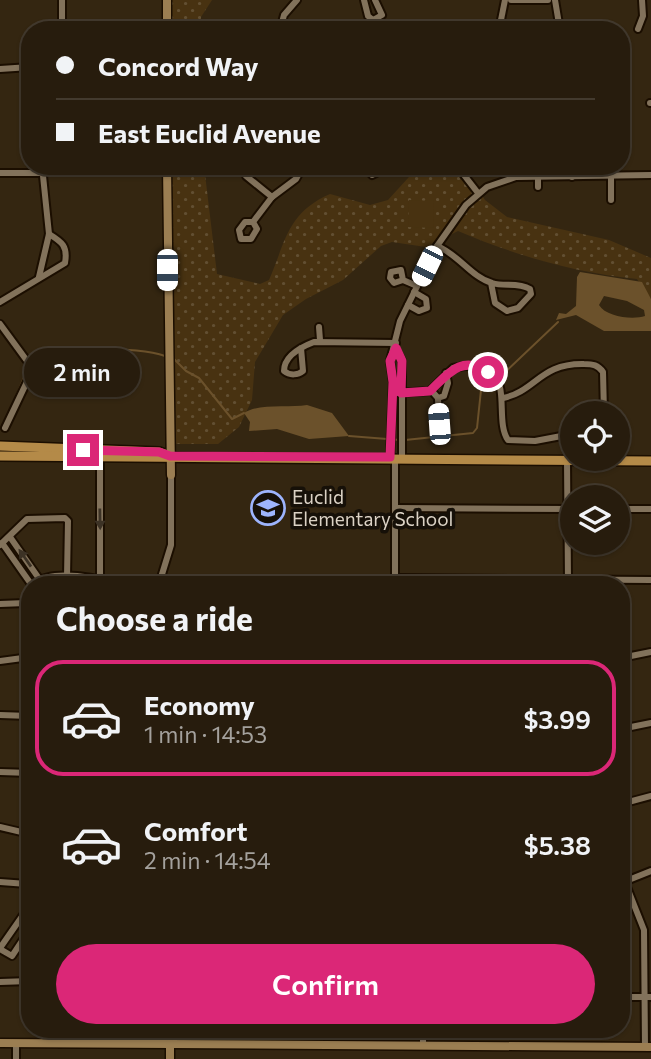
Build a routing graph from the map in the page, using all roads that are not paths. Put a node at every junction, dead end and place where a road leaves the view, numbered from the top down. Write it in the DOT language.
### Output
graph roads {
  1 [pos="62,0"];
  2 [pos="167,0"];
  3 [pos="297,0"];
  4 [pos="364,0"];
  5 [pos="375,0"];
  6 [pos="505,0"];
  7 [pos="511,0"];
  8 [pos="548,0"];
  9 [pos="555,0"];
  10 [pos="642,0"];
  11 [pos="62,21"];
  12 [pos="167,21"];
  13 [pos="282,21"];
  14 [pos="501,21"];
  15 [pos="558,21"];
  16 [pos="638,29"];
  17 [pos="21,68"];
  18 [pos="0,69"];
  19 [pos="21,172"];
  20 [pos="0,173"];
  21 [pos="42,175"];
  22 [pos="167,175"];
  23 [pos="298,175"];
  24 [pos="464,175"];
  25 [pos="651,175"];
  26 [pos="246,176"];
  27 [pos="538,176"];
  28 [pos="572,177"];
  29 [pos="611,177"];
  30 [pos="538,187"];
  31 [pos="478,193"];
  32 [pos="272,197"];
  33 [pos="611,200"];
  34 [pos="253,222"];
  35 [pos="48,234"];
  36 [pos="437,246"];
  37 [pos="39,278"];
  38 [pos="403,280"];
  39 [pos="491,283"];
  40 [pos="415,289"];
  41 [pos="0,302"];
  42 [pos="408,305"];
  43 [pos="0,324"];
  44 [pos="318,327"];
  45 [pos="320,340"];
  46 [pos="396,345"];
  47 [pos="301,348"];
  48 [pos="446,373"];
  49 [pos="431,390"];
  50 [pos="398,393"];
  51 [pos="438,398"];
  52 [pos="503,398"];
  53 [pos="604,401"];
  54 [pos="439,424"];
  55 [pos="5,428"];
  56 [pos="560,437"];
  57 [pos="0,446"];
  58 [pos="0,456"];
  59 [pos="170,456"];
  60 [pos="395,458"];
  61 [pos="100,459"];
  62 [pos="560,460"];
  63 [pos="630,460"];
  64 [pos="651,461"];
  65 [pos="171,475"];
  66 [pos="395,508"];
  67 [pos="560,509"];
  68 [pos="630,509"];
  69 [pos="651,509"];
  70 [pos="10,537"];
  71 [pos="1,544"];
  72 [pos="569,555"];
  73 [pos="24,576"];
  74 [pos="37,576"];
  75 [pos="67,576"];
  76 [pos="100,576"];
  77 [pos="161,576"];
  78 [pos="395,576"];
  79 [pos="568,576"];
  80 [pos="630,580"];
  81 [pos="651,580"];
  82 [pos="21,603"];
  83 [pos="0,604"];
  84 [pos="651,652"];
  85 [pos="630,656"];
  86 [pos="21,658"];
  87 [pos="0,662"];
  88 [pos="0,715"];
  89 [pos="21,716"];
  90 [pos="651,723"];
  91 [pos="630,727"];
  92 [pos="0,772"];
  93 [pos="21,773"];
  94 [pos="651,796"];
  95 [pos="630,802"];
  96 [pos="0,827"];
  97 [pos="21,832"];
  98 [pos="651,871"];
  99 [pos="630,879"];
  100 [pos="0,882"];
  101 [pos="21,884"];
  102 [pos="630,891"];
  103 [pos="21,918"];
  104 [pos="21,942"];
  105 [pos="0,949"];
  106 [pos="0,982"];
  107 [pos="21,982"];
  108 [pos="630,997"];
  109 [pos="648,997"];
  110 [pos="60,1038"];
  111 [pos="106,1038"];
  112 [pos="170,1038"];
  113 [pos="423,1038"];
  114 [pos="0,1043"];
  115 [pos="16,1043"];
  116 [pos="60,1044"];
  117 [pos="106,1044"];
  118 [pos="170,1044"];
  119 [pos="423,1045"];
  120 [pos="648,1047"];
  121 [pos="16,1059"];
  122 [pos="170,1059"];
  1 -- 11 [label="street"];
  2 -- 12 [label="main road"];
  3 -- 13 [label="street"];
  4 -- 5 [label="street"];
  6 -- 14 [label="street"];
  7 -- 8 [label="street"];
  9 -- 15 [label="street"];
  10 -- 16 [label="street"];
  17 -- 18 [label="street"];
  19 -- 20 [label="street"];
  21 -- 35 [label="street"];
  22 -- 59 [label="main road"];
  23 -- 32 [label="street"];
  24 -- 31 [label="street"];
  25 -- 29 [label="street"];
  26 -- 32 [label="street"];
  27 -- 28 [label="street"];
  27 -- 30 [label="street"];
  27 -- 31 [label="street"];
  28 -- 29 [label="street"];
  29 -- 33 [label="street"];
  31 -- 36 [label="street"];
  32 -- 34 [label="street"];
  35 -- 37 [label="street"];
  35 -- 37 [label="street"];
  36 -- 39 [label="street"];
  36 -- 40 [label="street"];
  37 -- 41 [label="street"];
  38 -- 40 [label="street"];
  39 -- 39 [label="street"];
  40 -- 42 [label="street"];
  40 -- 42 [label="street"];
  42 -- 46 [label="street"];
  43 -- 55 [label="street"];
  44 -- 45 [label="street"];
  45 -- 46 [label="street"];
  45 -- 47 [label="street"];
  46 -- 50 [label="street"];
  46 -- 60 [label="street"];
  48 -- 49 [label="street"];
  48 -- 51 [label="street"];
  48 -- 52 [label="street"];
  49 -- 50 [label="street"];
  49 -- 51 [label="street"];
  50 -- 60 [label="street"];
  51 -- 54 [label="street"];
  52 -- 53 [label="street"];
  52 -- 56 [label="street"];
  57 -- 59 [label="main road"];
  58 -- 61 [label="main road"];
  59 -- 60 [label="main road"];
  59 -- 61 [label="main road"];
  59 -- 65 [label="main road"];
  60 -- 62 [label="main road"];
  60 -- 66 [label="street"];
  61 -- 76 [label="street, one-way"];
  63 -- 64 [label="main road"];
  65 -- 77 [label="street"];
  66 -- 67 [label="street"];
  66 -- 78 [label="street"];
  68 -- 69 [label="street"];
  70 -- 71 [label="street"];
  74 -- 70 [label="street, one-way"];
  70 -- 75 [label="street"];
  71 -- 73 [label="street"];
  72 -- 79 [label="street"];
  80 -- 81 [label="street"];
  82 -- 83 [label="street"];
  84 -- 85 [label="street"];
  86 -- 87 [label="street"];
  88 -- 89 [label="street"];
  90 -- 91 [label="street"];
  92 -- 93 [label="street"];
  94 -- 95 [label="street"];
  96 -- 97 [label="street"];
  98 -- 99 [label="street"];
  100 -- 101 [label="street"];
  102 -- 109 [label="street"];
  103 -- 105 [label="street"];
  104 -- 105 [label="street"];
  106 -- 107 [label="street"];
  108 -- 109 [label="street"];
  109 -- 120 [label="street"];
  110 -- 116 [label="street"];
  111 -- 117 [label="street"];
  112 -- 118 [label="street"];
  113 -- 119 [label="street"];
  114 -- 115 [label="main road"];
  115 -- 116 [label="main road"];
  115 -- 121 [label="street"];
  116 -- 117 [label="main road"];
  117 -- 118 [label="main road"];
  118 -- 119 [label="main road"];
  118 -- 122 [label="main road"];
  119 -- 120 [label="main road"];
}
